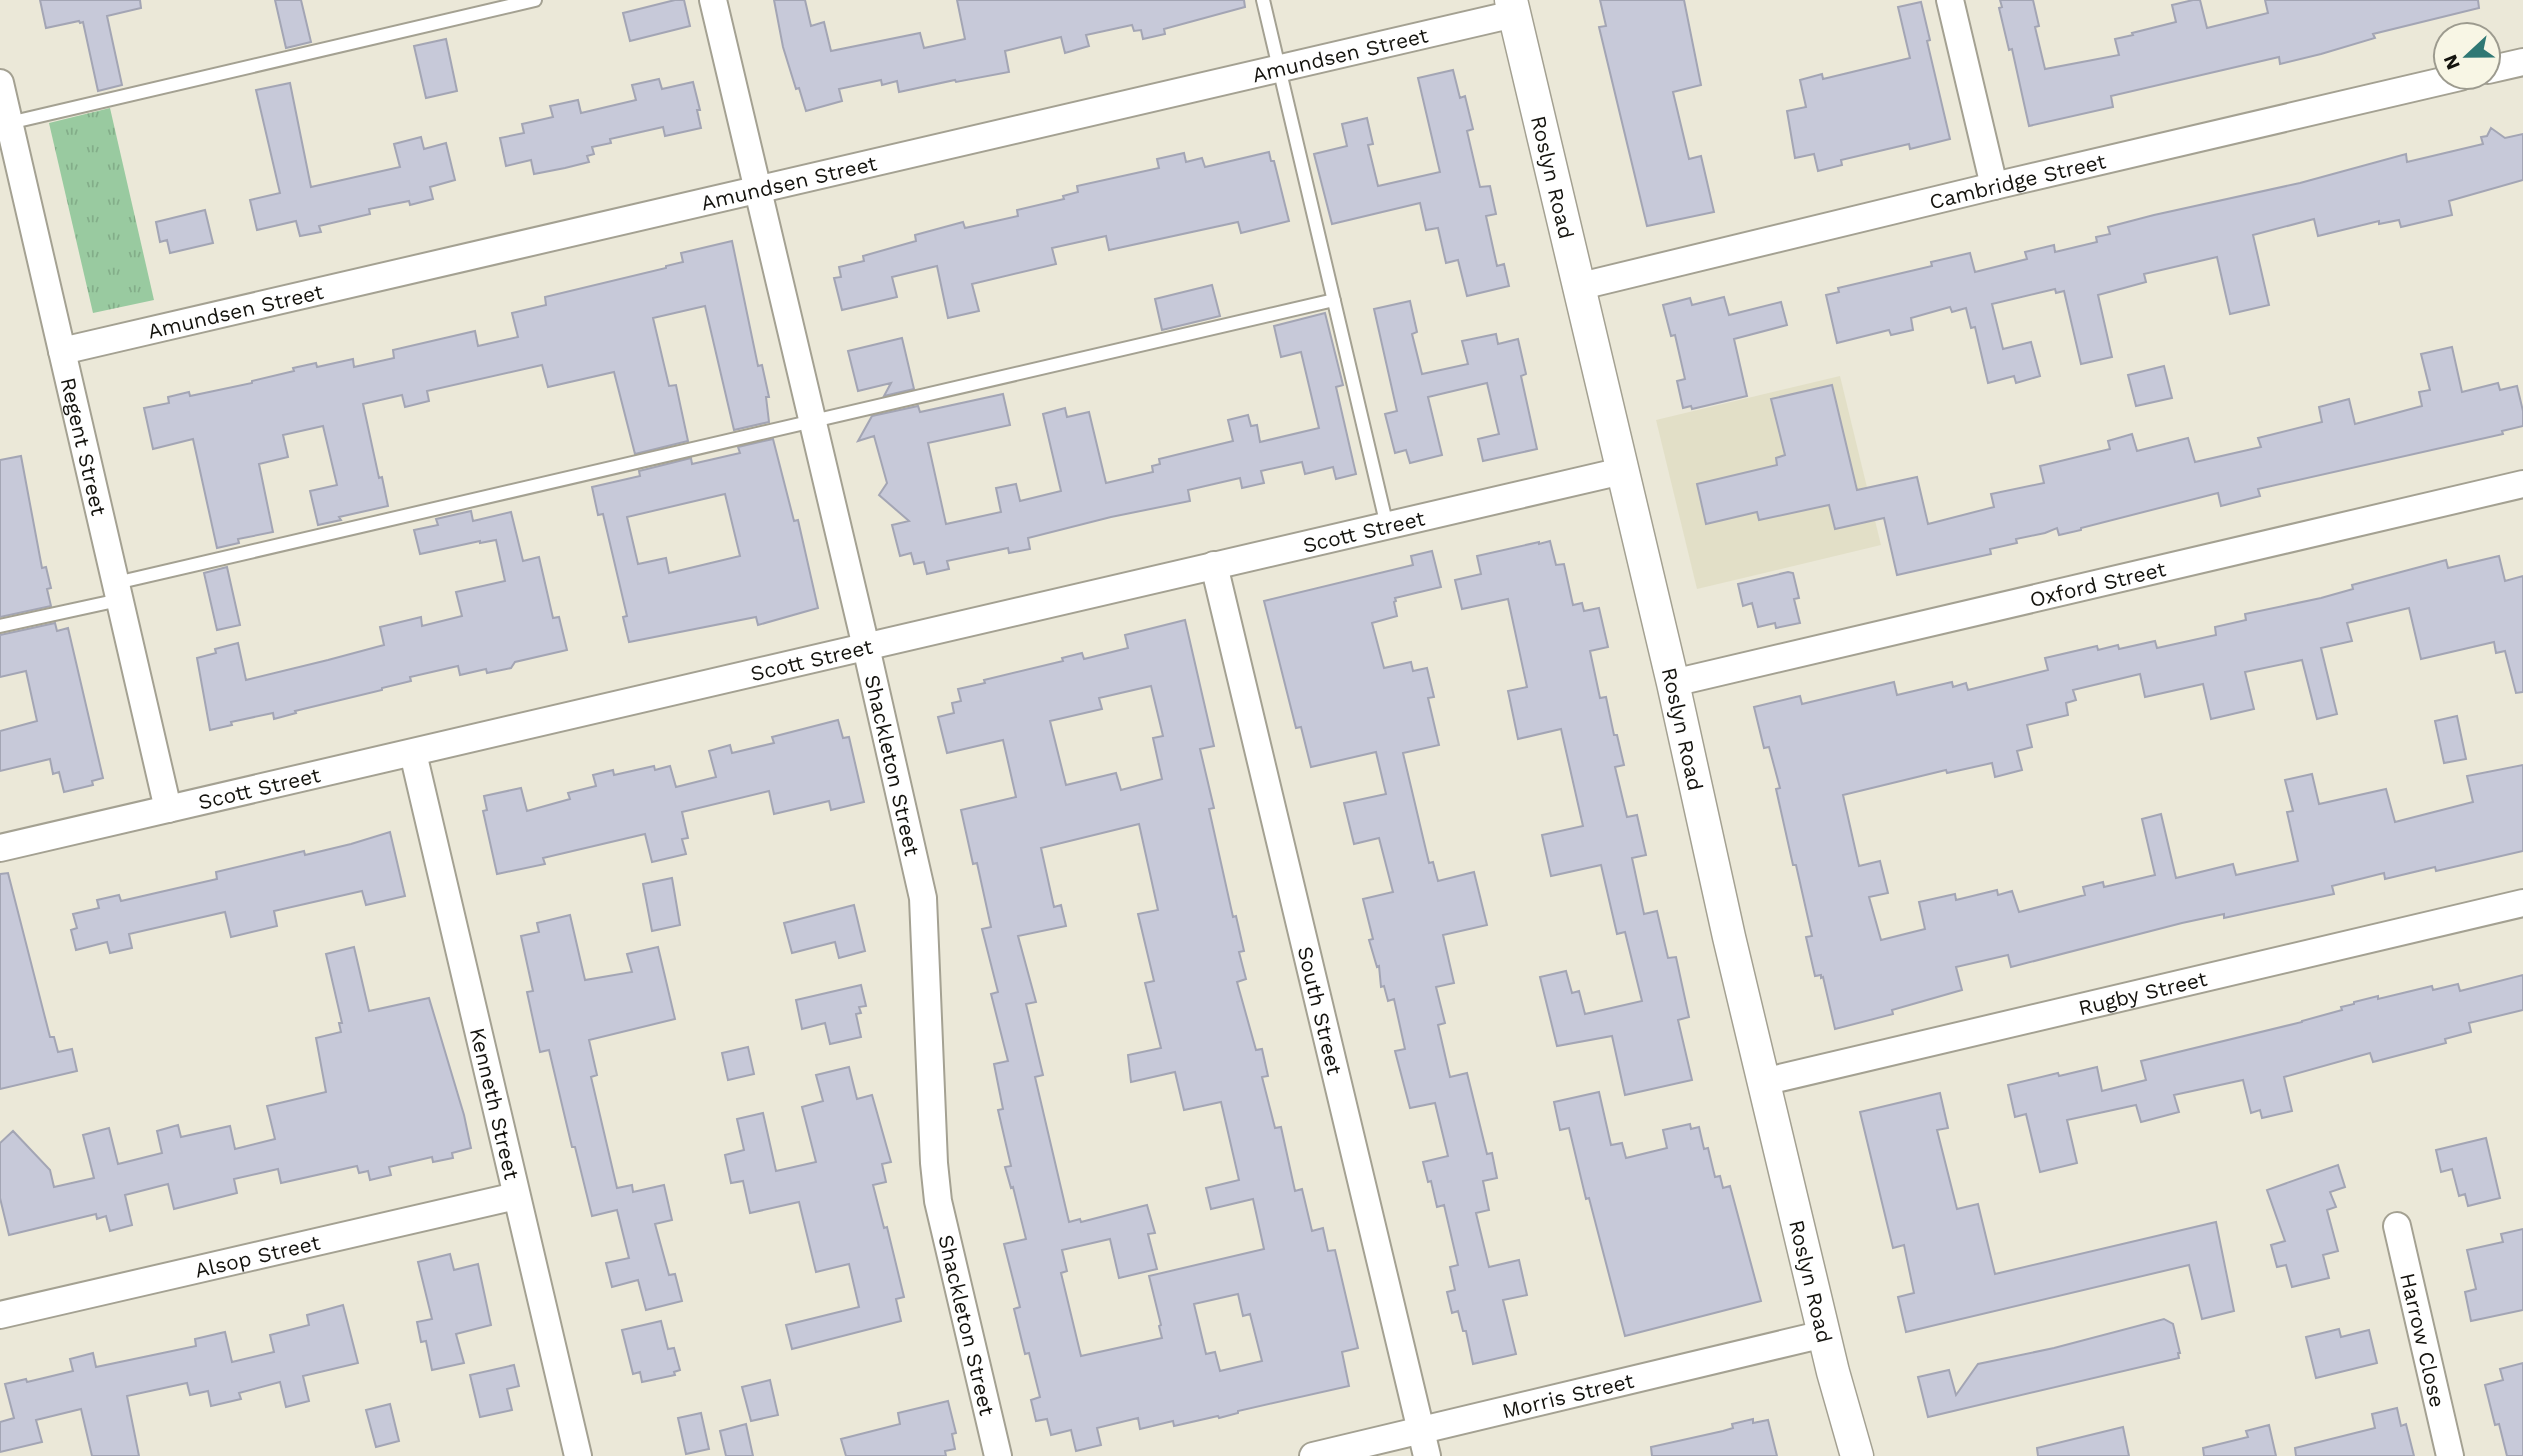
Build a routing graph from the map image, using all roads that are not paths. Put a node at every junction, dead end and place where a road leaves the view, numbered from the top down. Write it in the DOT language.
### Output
graph roads {
  1 [pos="535,0"];
  2 [pos="713,0"];
  3 [pos="1263,0"];
  4 [pos="1950,0"];
  5 [pos="1512,7"];
  6 [pos="2523,62"];
  7 [pos="2502,67"];
  8 [pos="1279,69"];
  9 [pos="0,83"];
  10 [pos="2432,84"];
  11 [pos="9,123"];
  12 [pos="1994,186"];
  13 [pos="758,190"];
  14 [pos="1577,287"];
  15 [pos="1334,300"];
  16 [pos="62,351"];
  17 [pos="813,421"];
  18 [pos="1622,471"];
  19 [pos="2523,484"];
  20 [pos="1387,527"];
  21 [pos="1214,565"];
  22 [pos="118,591"];
  23 [pos="0,626"];
  24 [pos="866,647"];
  25 [pos="1673,683"];
  26 [pos="413,752"];
  27 [pos="168,810"];
  28 [pos="0,848"];
  29 [pos="2523,903"];
  30 [pos="1763,1082"];
  31 [pos="516,1196"];
  32 [pos="2397,1226"];
  33 [pos="0,1315"];
  34 [pos="1824,1334"];
  35 [pos="1420,1430"];
  36 [pos="578,1456"];
  37 [pos="998,1456"];
  38 [pos="1313,1456"];
  39 [pos="1427,1456"];
  40 [pos="1857,1456"];
  41 [pos="2450,1456"];
  1 -- 11 [label="lane"];
  2 -- 13 [label="street, Shackleton Street"];
  3 -- 8 [label="lane"];
  4 -- 12 [label="street"];
  5 -- 8 [label="street, Amundsen Street"];
  5 -- 14 [label="street, Roslyn Road"];
  6 -- 7 [label="street"];
  8 -- 13 [label="street, Amundsen Street"];
  8 -- 15 [label="lane"];
  9 -- 11 [label="street, Regent Street"];
  10 -- 12 [label="street, Cambridge Street"];
  11 -- 16 [label="street, Regent Street"];
  12 -- 14 [label="street, Cambridge Street"];
  13 -- 16 [label="street, Amundsen Street"];
  13 -- 17 [label="street, Shackleton Street"];
  14 -- 18 [label="street, Roslyn Road"];
  15 -- 17 [label="lane"];
  15 -- 20 [label="lane"];
  16 -- 22 [label="street, Regent Street"];
  17 -- 22 [label="lane"];
  17 -- 24 [label="street, Shackleton Street"];
  18 -- 20 [label="street, Scott Street"];
  18 -- 25 [label="street, Roslyn Road"];
  19 -- 25 [label="street, Oxford Street"];
  20 -- 21 [label="street, Scott Street"];
  21 -- 24 [label="street, Scott Street"];
  21 -- 35 [label="street, South Street"];
  22 -- 23 [label="lane"];
  22 -- 27 [label="street, Regent Street"];
  24 -- 26 [label="street, Scott Street"];
  24 -- 37 [label="street, Shackleton Street"];
  25 -- 30 [label="street, Roslyn Road"];
  26 -- 27 [label="street, Scott Street"];
  26 -- 31 [label="street, Kenneth Street"];
  27 -- 28 [label="street, Scott Street"];
  29 -- 30 [label="street, Rugby Street"];
  30 -- 34 [label="street, Roslyn Road"];
  31 -- 33 [label="street, Alsop Street"];
  31 -- 36 [label="street, Kenneth Street"];
  32 -- 41 [label="street, Harrow Close"];
  34 -- 35 [label="street, Morris Street"];
  34 -- 40 [label="street, Roslyn Road"];
  35 -- 38 [label="street, Morris Street"];
  35 -- 39 [label="street, South Street"];
}
